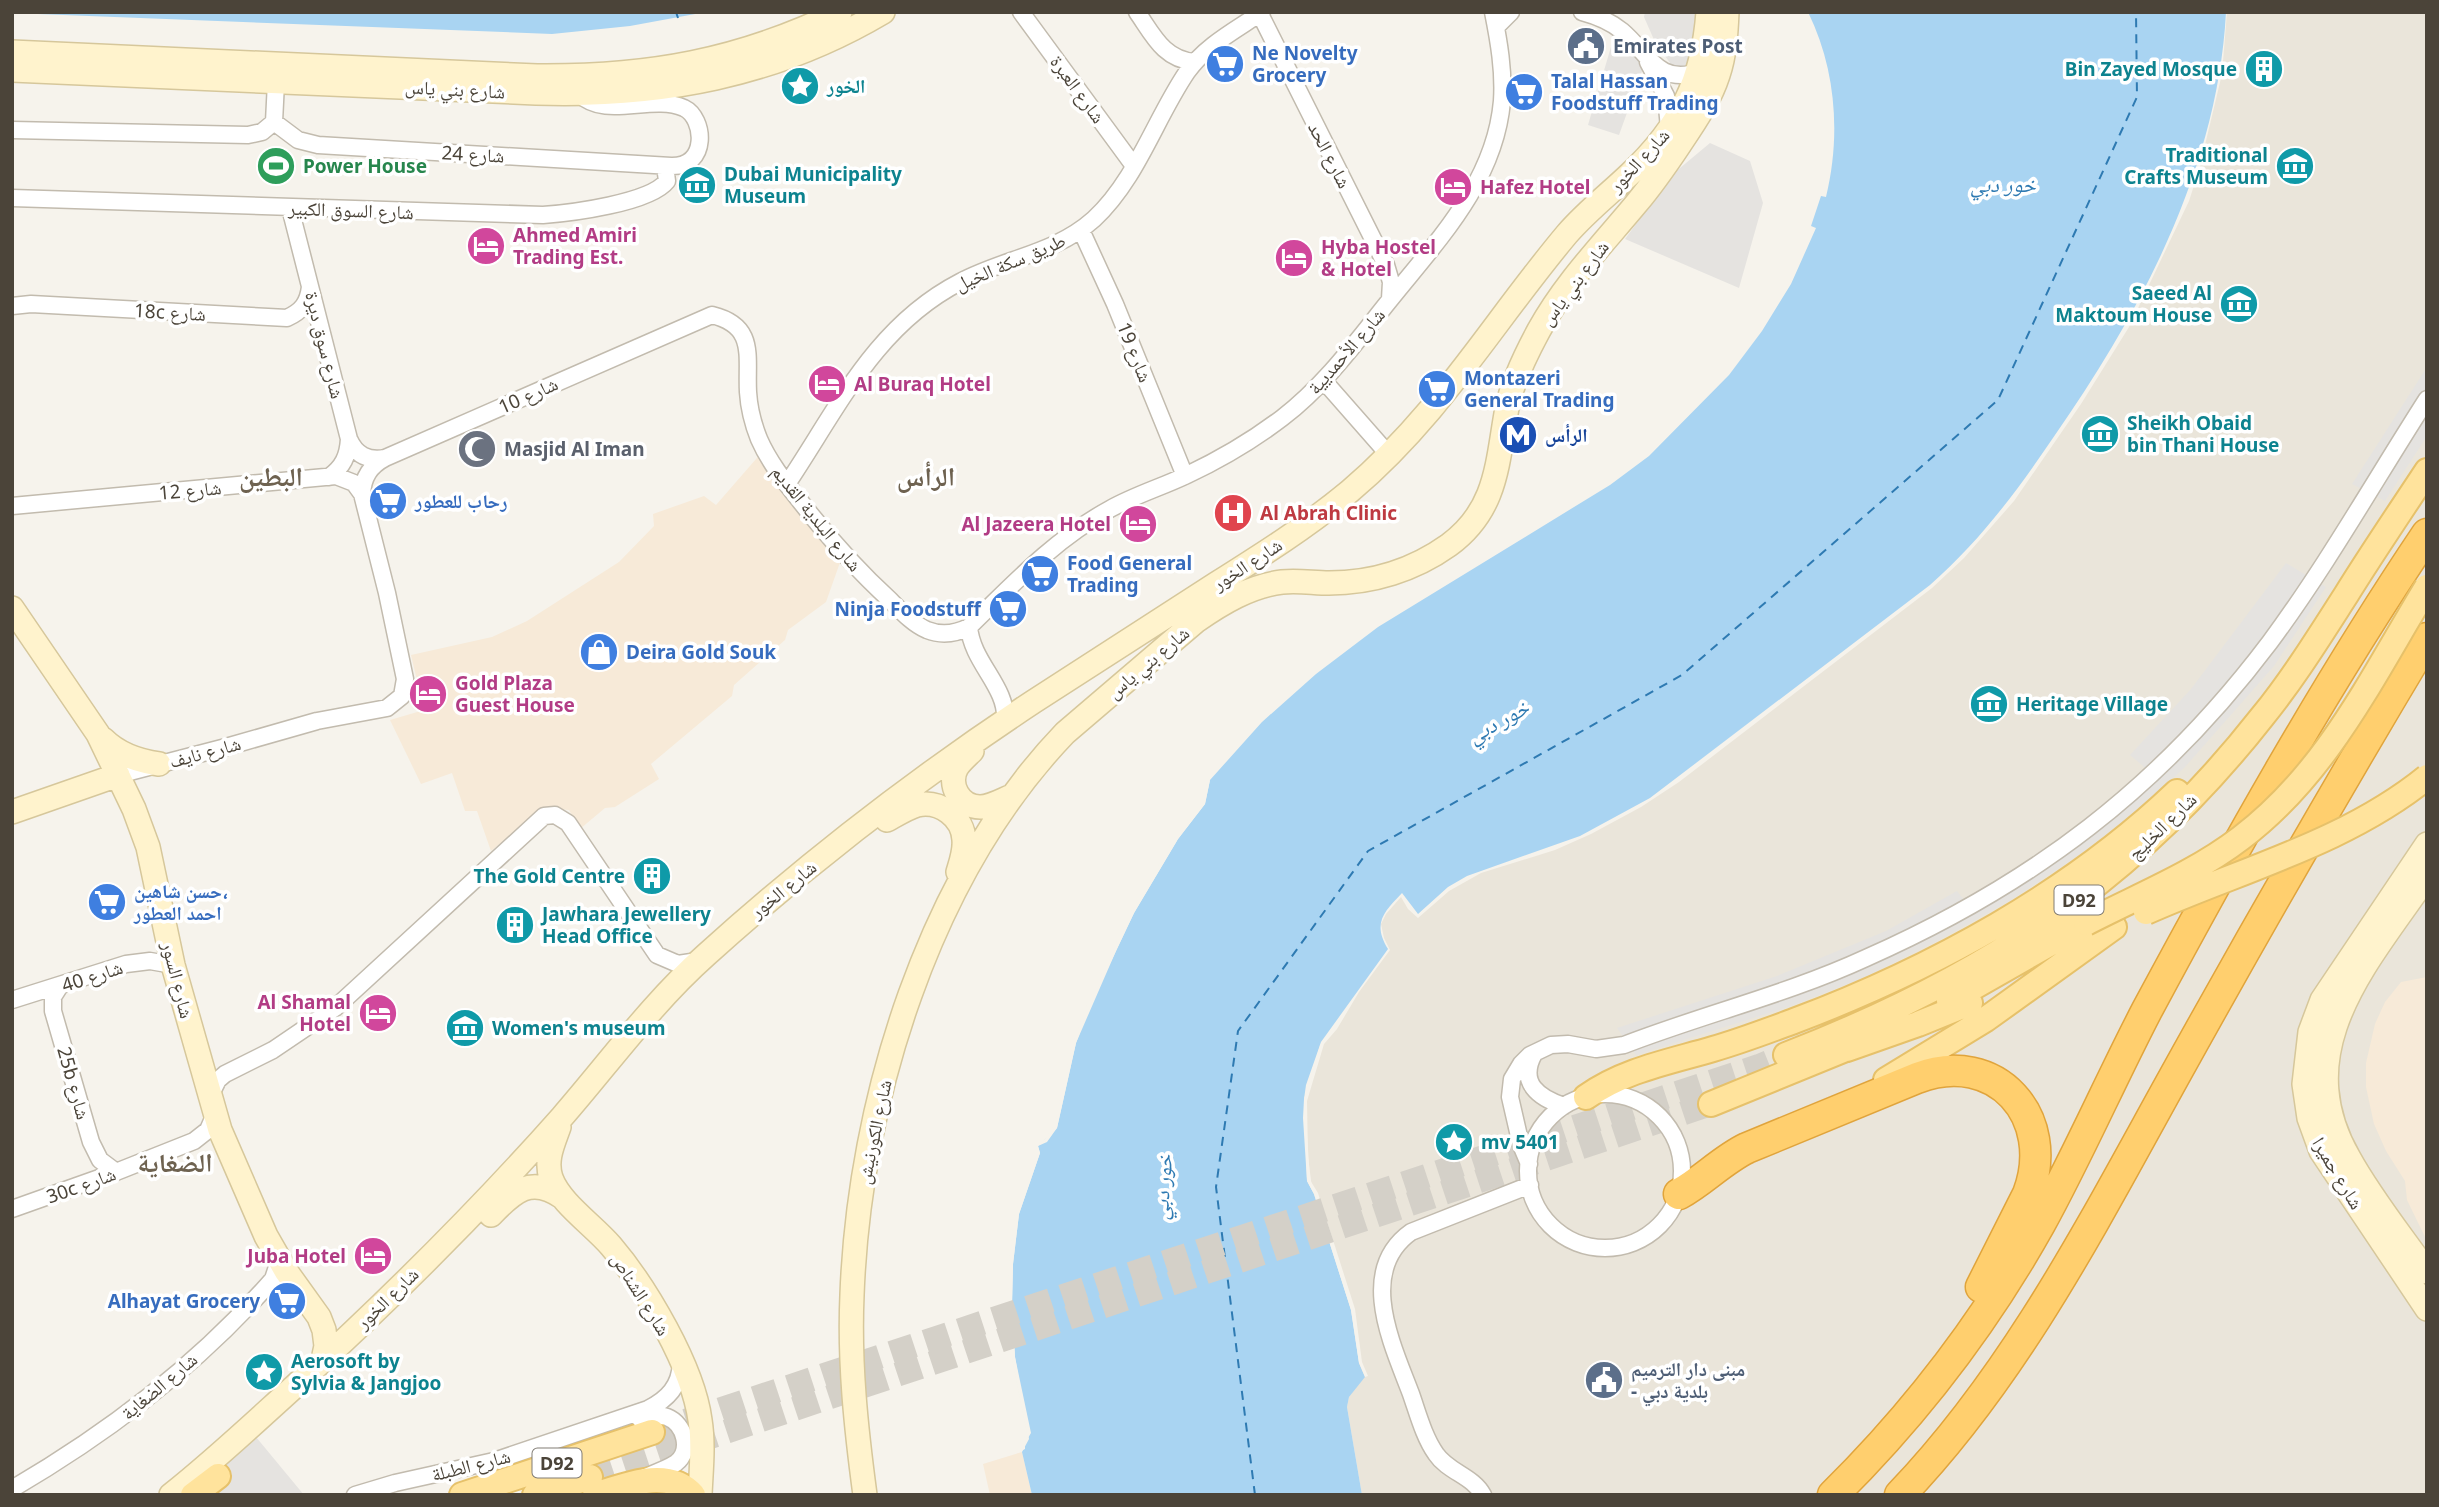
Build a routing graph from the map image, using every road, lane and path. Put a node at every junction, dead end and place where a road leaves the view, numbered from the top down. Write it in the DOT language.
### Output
graph roads {
  1 [pos="840,12"];
  2 [pos="883,12"];
  3 [pos="1021,12"];
  4 [pos="1137,12"];
  5 [pos="1511,12"];
  6 [pos="1582,12"];
  7 [pos="1708,12"];
  8 [pos="1727,12"];
  9 [pos="1261,13"];
  10 [pos="1495,20"];
  11 [pos="788,35"];
  12 [pos="12,52"];
  13 [pos="1647,56"];
  14 [pos="1195,62"];
  15 [pos="12,70"];
  16 [pos="1700,71"];
  17 [pos="726,77"];
  18 [pos="276,82"];
  19 [pos="637,82"];
  20 [pos="579,94"];
  21 [pos="274,122"];
  22 [pos="1669,128"];
  23 [pos="12,130"];
  24 [pos="665,166"];
  25 [pos="1134,166"];
  26 [pos="12,198"];
  27 [pos="290,208"];
  28 [pos="1583,217"];
  29 [pos="1081,230"];
  30 [pos="1606,240"];
  31 [pos="310,287"];
  32 [pos="1390,299"];
  33 [pos="12,306"];
  34 [pos="712,315"];
  35 [pos="1324,381"];
  36 [pos="2427,399"];
  37 [pos="349,439"];
  38 [pos="1389,455"];
  39 [pos="384,458"];
  40 [pos="2427,471"];
  41 [pos="1185,476"];
  42 [pos="330,477"];
  43 [pos="787,484"];
  44 [pos="362,494"];
  45 [pos="12,506"];
  46 [pos="2427,534"];
  47 [pos="2427,587"];
  48 [pos="12,608"];
  49 [pos="969,627"];
  50 [pos="947,634"];
  51 [pos="2427,638"];
  52 [pos="972,647"];
  53 [pos="2306,657"];
  54 [pos="2418,658"];
  55 [pos="1000,693"];
  56 [pos="1030,704"];
  57 [pos="999,725"];
  58 [pos="98,734"];
  59 [pos="159,764"];
  60 [pos="118,775"];
  61 [pos="2427,777"];
  62 [pos="78,789"];
  63 [pos="1012,796"];
  64 [pos="134,809"];
  65 [pos="12,812"];
  66 [pos="839,844"];
  67 [pos="2427,844"];
  68 [pos="2427,876"];
  69 [pos="946,912"];
  70 [pos="2114,927"];
  71 [pos="700,960"];
  72 [pos="173,965"];
  73 [pos="60,986"];
  74 [pos="12,1000"];
  75 [pos="1847,1049"];
  76 [pos="1535,1052"];
  77 [pos="1786,1055"];
  78 [pos="1575,1101"];
  79 [pos="1710,1104"];
  80 [pos="212,1105"];
  81 [pos="564,1114"];
  82 [pos="1829,1115"];
  83 [pos="1529,1164"];
  84 [pos="116,1172"];
  85 [pos="1530,1185"];
  86 [pos="1679,1194"];
  87 [pos="562,1196"];
  88 [pos="12,1209"];
  89 [pos="278,1257"];
  90 [pos="2427,1272"];
  91 [pos="2427,1309"];
  92 [pos="323,1360"];
  93 [pos="681,1363"];
  94 [pos="1943,1372"];
  95 [pos="603,1425"];
  96 [pos="652,1432"];
  97 [pos="219,1485"];
  98 [pos="593,1486"];
  99 [pos="620,1487"];
  100 [pos="12,1489"];
  101 [pos="171,1495"];
  102 [pos="193,1495"];
  103 [pos="355,1495"];
  104 [pos="463,1495"];
  105 [pos="535,1495"];
  106 [pos="693,1495"];
  107 [pos="700,1495"];
  108 [pos="865,1495"];
  109 [pos="1483,1495"];
  110 [pos="1833,1495"];
  111 [pos="1900,1495"];
  1 -- 11 [label="main road, شارع بني ياس"];
  2 -- 17 [label="main road, شارع بني ياس"];
  3 -- 25 [label="street, شارع العبرة"];
  4 -- 14 [label="street"];
  5 -- 10 [label="street"];
  6 -- 13 [label="street"];
  7 -- 16 [label="main road"];
  8 -- 30 [label="main road, شارع بني ياس"];
  9 -- 14 [label="street, طريق سكة الخيل"];
  9 -- 32 [label="street, شارع الحد"];
  10 -- 32 [label="street, شارع الأحمديية"];
  11 -- 17 [label="main road"];
  11 -- 19 [label="main road, شارع بني ياس"];
  12 -- 19 [label="main road, شارع بني ياس"];
  13 -- 16 [label="street"];
  13 -- 22 [label="street"];
  14 -- 25 [label="street, طريق سكة الخيل"];
  15 -- 18 [label="main road, شارع بني ياس"];
  16 -- 22 [label="main road, شارع الخور"];
  17 -- 19 [label="main road, شارع بني ياس"];
  18 -- 20 [label="main road, شارع بني ياس"];
  18 -- 21 [label="street"];
  19 -- 20 [label="main road, شارع بني ياس"];
  20 -- 24 [label="street, شارع 24"];
  21 -- 23 [label="street"];
  21 -- 24 [label="street, شارع 24"];
  22 -- 28 [label="main road, شارع الخور"];
  24 -- 27 [label="street, شارع السوق الكبير"];
  25 -- 29 [label="street, طريق سكة الخيل"];
  26 -- 27 [label="street, شارع السوق الكبير"];
  27 -- 31 [label="street, شارع سوق ديرة"];
  28 -- 30 [label="main road"];
  28 -- 38 [label="main road, شارع الخور"];
  29 -- 41 [label="street, شارع 19"];
  29 -- 43 [label="street, طريق سكة الخيل"];
  30 -- 63 [label="main road, شارع بني ياس"];
  31 -- 33 [label="street, 18c شارع"];
  31 -- 37 [label="street, شارع سوق ديرة"];
  32 -- 35 [label="street, شارع الأحمديية"];
  34 -- 39 [label="street, شارع 10"];
  34 -- 43 [label="street, شارع البلدية القديم"];
  35 -- 38 [label="street"];
  35 -- 41 [label="street, شارع الأحمديية"];
  36 -- 76 [label="street"];
  37 -- 39 [label="street"];
  37 -- 42 [label="street"];
  38 -- 56 [label="main road, شارع الخور"];
  39 -- 44 [label="street"];
  40 -- 53 [label="main road, شارع الخليج / D92"];
  41 -- 49 [label="street, شارع الأحمديية"];
  42 -- 44 [label="street"];
  42 -- 45 [label="street, شارع 12"];
  43 -- 50 [label="street, شارع البلدية القديم"];
  44 -- 59 [label="street, شارع نايف"];
  46 -- 94 [label="highway"];
  47 -- 75 [label="main road, شارع الخليج, bridge"];
  48 -- 58 [label="main road, شارع السور"];
  49 -- 50 [label="street"];
  49 -- 52 [label="street"];
  50 -- 52 [label="street, شارع البلدية القديم"];
  51 -- 54 [label="highway"];
  52 -- 55 [label="street"];
  53 -- 77 [label="main road, شارع الخليج / D92"];
  53 -- 78 [label="main road"];
  54 -- 111 [label="highway"];
  55 -- 56 [label="street"];
  55 -- 57 [label="street"];
  56 -- 57 [label="main road, شارع الخور"];
  57 -- 63 [label="main road"];
  57 -- 66 [label="main road, شارع الخور"];
  58 -- 59 [label="main road"];
  58 -- 60 [label="main road, شارع السور"];
  59 -- 60 [label="street, شارع نايف"];
  60 -- 62 [label="main road, شارع نايف"];
  60 -- 64 [label="main road, شارع السور"];
  61 -- 70 [label="main road, شارع الخليج, bridge"];
  62 -- 64 [label="main road"];
  62 -- 65 [label="main road, شارع نايف"];
  63 -- 69 [label="main road, شارع الكورنيش"];
  64 -- 72 [label="main road, شارع السور"];
  66 -- 69 [label="main road"];
  66 -- 71 [label="main road, شارع الخور"];
  67 -- 91 [label="main road, شارع جميرا"];
  68 -- 90 [label="main road, شارع جميرا"];
  69 -- 108 [label="main road, شارع الكورنيش"];
  70 -- 75 [label="main road, شارع الخليج"];
  70 -- 82 [label="main road"];
  71 -- 80 [label="street"];
  71 -- 81 [label="main road, شارع الخور"];
  72 -- 73 [label="street, شارع 40"];
  72 -- 80 [label="main road, شارع السور"];
  73 -- 74 [label="street, شارع 40"];
  73 -- 84 [label="street, 25b شارع"];
  75 -- 79 [label="main road, شارع الخليج"];
  76 -- 78 [label="street"];
  76 -- 83 [label="street"];
  78 -- 83 [label="street"];
  78 -- 86 [label="street"];
  80 -- 84 [label="street, 30c شارع"];
  80 -- 89 [label="main road, شارع السور"];
  81 -- 87 [label="main road, شارع الشناص"];
  81 -- 92 [label="main road, شارع الخور"];
  82 -- 86 [label="highway"];
  82 -- 94 [label="highway"];
  83 -- 85 [label="street"];
  84 -- 88 [label="street, 30c شارع"];
  85 -- 86 [label="street"];
  85 -- 109 [label="street"];
  87 -- 93 [label="main road, شارع الشناص"];
  87 -- 97 [label="main road, شارع الخور"];
  89 -- 92 [label="main road, شارع السور"];
  89 -- 100 [label="street, شارع الضغاية"];
  92 -- 101 [label="main road, شارع الخور"];
  93 -- 95 [label="street, شارع الطبلة"];
  93 -- 107 [label="main road, شارع الشناص"];
  94 -- 110 [label="highway"];
  95 -- 99 [label="street"];
  95 -- 103 [label="street, شارع الطبلة"];
  96 -- 104 [label="main road, D92"];
  97 -- 102 [label="main road"];
  98 -- 99 [label="main road"];
  98 -- 105 [label="main road, D92"];
  99 -- 106 [label="main road"];
}
